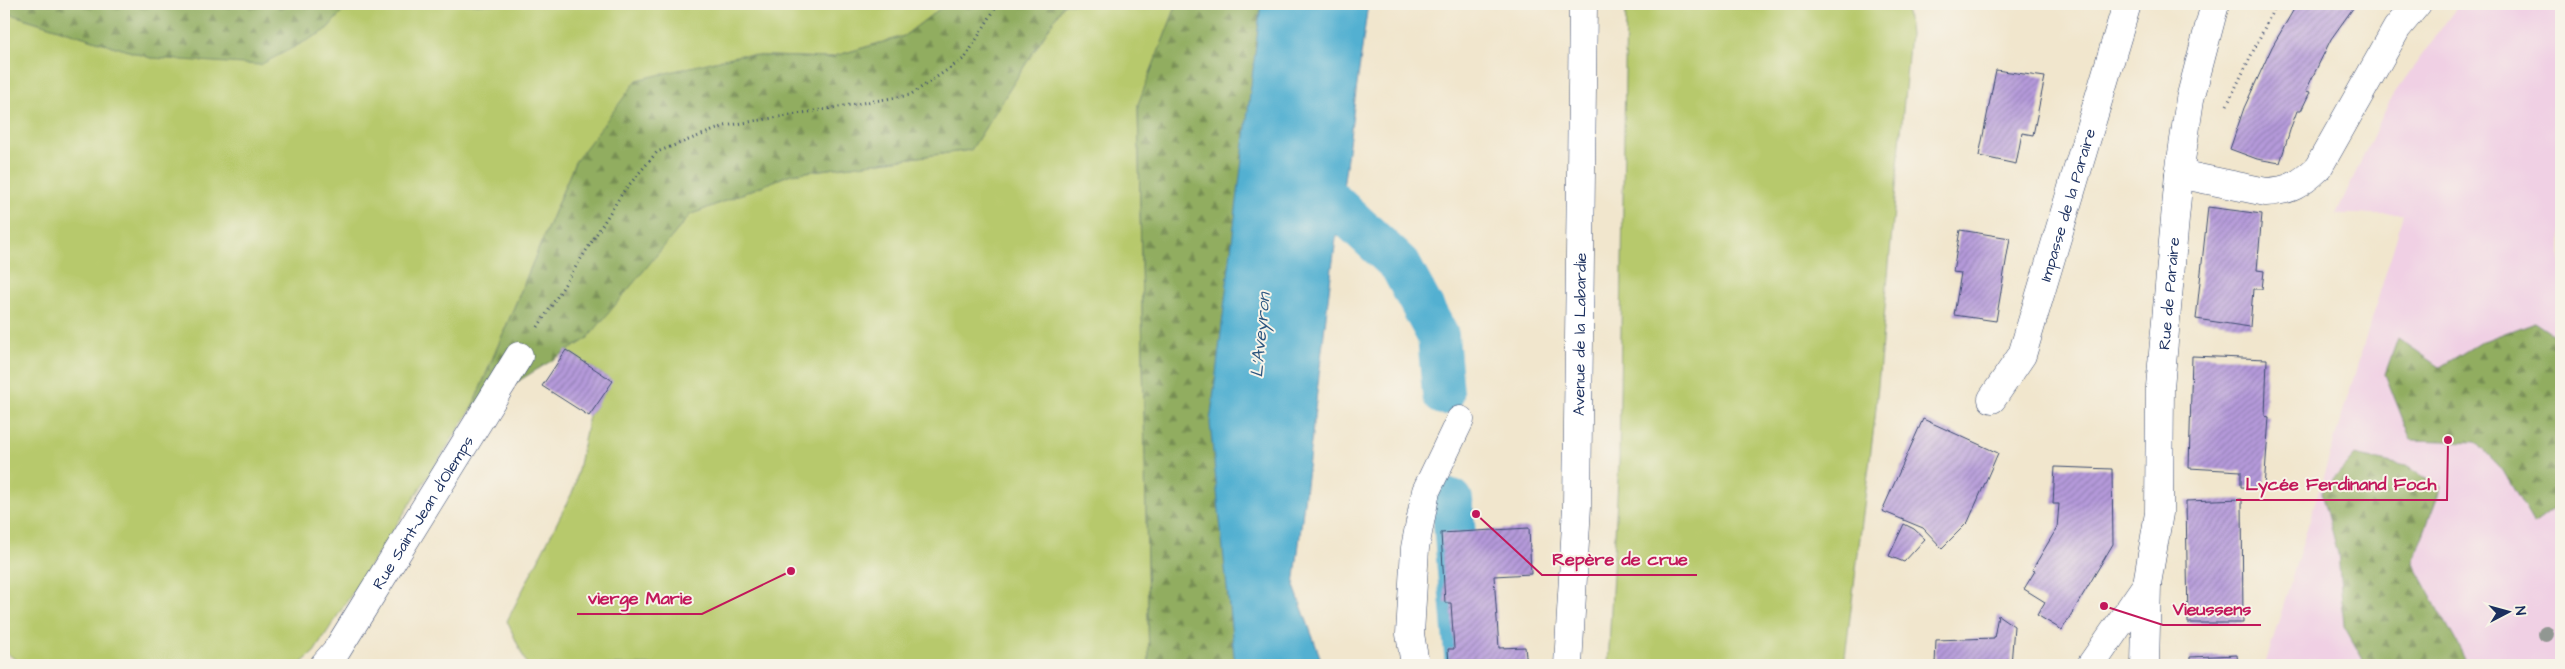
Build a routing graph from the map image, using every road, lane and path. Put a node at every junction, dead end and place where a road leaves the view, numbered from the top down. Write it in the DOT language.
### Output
graph roads {
  1 [pos="998,4"];
  2 [pos="1583,4"];
  3 [pos="2127,4"];
  4 [pos="2216,4"];
  5 [pos="2276,4"];
  6 [pos="2418,4"];
  7 [pos="2226,110"];
  8 [pos="2179,174"];
  9 [pos="519,356"];
  10 [pos="1992,399"];
  11 [pos="1460,420"];
  12 [pos="2146,584"];
  13 [pos="1414,658"];
  14 [pos="324,665"];
  15 [pos="1568,665"];
  16 [pos="2091,665"];
  17 [pos="2145,665"];
  1 -- 9 [label="path"];
  2 -- 15 [label="street, Avenue de la Labardie"];
  3 -- 10 [label="street, Impasse de la Paraire"];
  4 -- 8 [label="street, Rue de Paraire"];
  5 -- 7 [label="path"];
  6 -- 8 [label="street"];
  8 -- 12 [label="street, Rue de Paraire"];
  9 -- 14 [label="street, Rue Saint-Jean d'Olemps"];
  11 -- 13 [label="street"];
  12 -- 16 [label="street, Rue de Paraire"];
  12 -- 17 [label="street, Rue de Paraire"];
}
